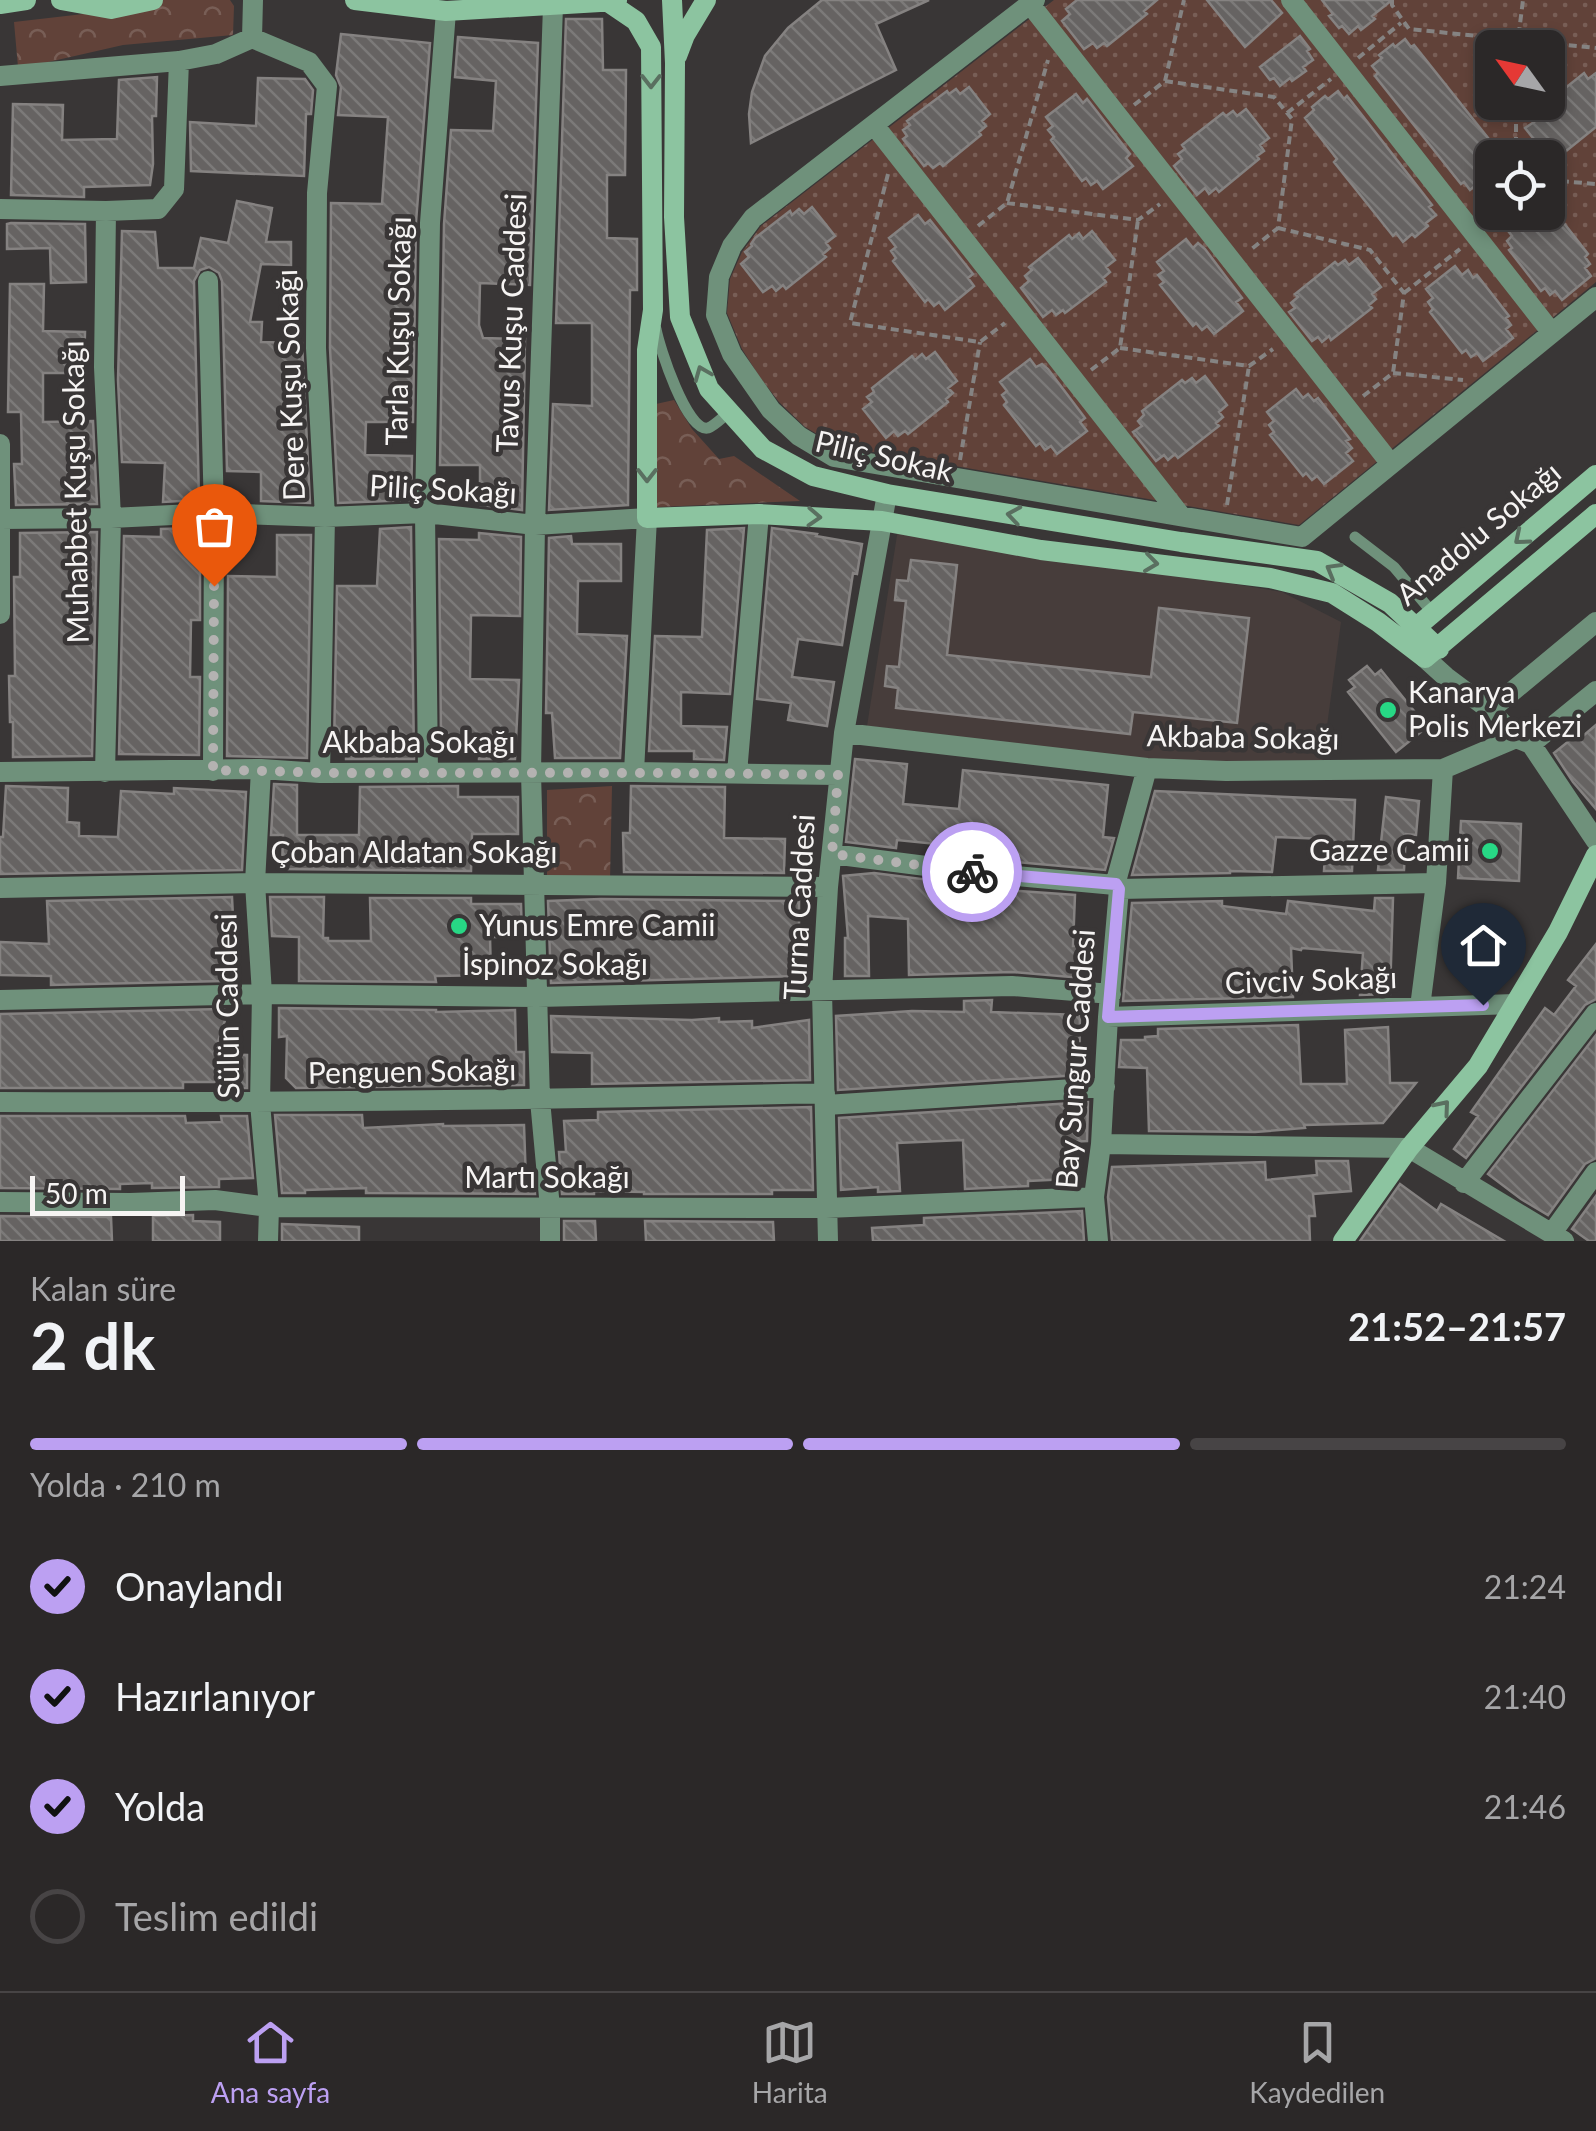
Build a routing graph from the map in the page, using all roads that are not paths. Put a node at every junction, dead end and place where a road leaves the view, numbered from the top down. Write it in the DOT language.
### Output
graph roads {
  1 [pos="26,0"];
  2 [pos="62,0"];
  3 [pos="153,0"];
  4 [pos="252,0"];
  5 [pos="355,0"];
  6 [pos="672,0"];
  7 [pos="706,0"];
  8 [pos="1291,0"];
  9 [pos="615,1"];
  10 [pos="1033,2"];
  11 [pos="0,4"];
  12 [pos="553,6"];
  13 [pos="446,10"];
  14 [pos="252,38"];
  15 [pos="179,61"];
  16 [pos="675,63"];
  17 [pos="0,76"];
  18 [pos="874,124"];
  19 [pos="652,175"];
  20 [pos="674,175"];
  21 [pos="0,209"];
  22 [pos="106,211"];
  23 [pos="208,280"];
  24 [pos="1596,297"];
  25 [pos="653,310"];
  26 [pos="1552,333"];
  27 [pos="756,390"];
  28 [pos="728,413"];
  29 [pos="0,444"];
  30 [pos="1391,464"];
  31 [pos="1596,475"];
  32 [pos="887,494"];
  33 [pos="214,513"];
  34 [pos="426,513"];
  35 [pos="759,514"];
  36 [pos="1596,514"];
  37 [pos="324,516"];
  38 [pos="1181,516"];
  39 [pos="110,518"];
  40 [pos="647,518"];
  41 [pos="0,519"];
  42 [pos="882,521"];
  43 [pos="535,525"];
  44 [pos="1355,537"];
  45 [pos="1432,612"];
  46 [pos="0,614"];
  47 [pos="1596,622"];
  48 [pos="1408,633"];
  49 [pos="1432,654"];
  50 [pos="1596,691"];
  51 [pos="1490,710"];
  52 [pos="844,733"];
  53 [pos="1524,741"];
  54 [pos="1147,768"];
  55 [pos="260,769"];
  56 [pos="1443,769"];
  57 [pos="213,771"];
  58 [pos="0,772"];
  59 [pos="105,772"];
  60 [pos="531,772"];
  61 [pos="634,772"];
  62 [pos="428,773"];
  63 [pos="737,773"];
  64 [pos="320,774"];
  65 [pos="838,775"];
  66 [pos="1596,841"];
  67 [pos="832,854"];
  68 [pos="1596,855"];
  69 [pos="255,883"];
  70 [pos="533,883"];
  71 [pos="1436,883"];
  72 [pos="828,887"];
  73 [pos="1117,887"];
  74 [pos="0,888"];
  75 [pos="822,992"];
  76 [pos="262,994"];
  77 [pos="1111,994"];
  78 [pos="537,997"];
  79 [pos="0,1000"];
  80 [pos="1515,1004"];
  81 [pos="1420,1007"];
  82 [pos="1596,1013"];
  83 [pos="1108,1017"];
  84 [pos="1105,1087"];
  85 [pos="825,1099"];
  86 [pos="540,1100"];
  87 [pos="0,1102"];
  88 [pos="260,1103"];
  89 [pos="1101,1144"];
  90 [pos="1408,1148"];
  91 [pos="1596,1172"];
  92 [pos="1464,1183"];
  93 [pos="1094,1197"];
  94 [pos="0,1202"];
  95 [pos="269,1207"];
  96 [pos="550,1208"];
  97 [pos="826,1208"];
  98 [pos="1558,1237"];
  99 [pos="268,1241"];
  100 [pos="550,1241"];
  101 [pos="828,1241"];
  102 [pos="1098,1241"];
  103 [pos="1343,1241"];
  1 -- 11 [label="street"];
  2 -- 3 [label="street"];
  4 -- 14 [label="street"];
  5 -- 13 [label="street"];
  6 -- 16 [label="street, Piliç Sokak"];
  7 -- 16 [label="street"];
  8 -- 26 [label="street"];
  9 -- 12 [label="street"];
  9 -- 19 [label="street, one-way"];
  10 -- 18 [label="street"];
  10 -- 30 [label="street"];
  12 -- 13 [label="street"];
  12 -- 43 [label="street, Tavus Kuşu Caddesi"];
  13 -- 34 [label="street, Tarla Kuşu Sokağı"];
  14 -- 15 [label="street"];
  14 -- 37 [label="street, Dere Kuşu Sokağı"];
  15 -- 17 [label="street"];
  15 -- 22 [label="street"];
  16 -- 20 [label="street, Piliç Sokak"];
  18 -- 27 [label="street"];
  18 -- 38 [label="street"];
  19 -- 20 [label="street"];
  19 -- 25 [label="street"];
  28 -- 20 [label="street, Piliç Sokak, one-way"];
  21 -- 22 [label="street"];
  22 -- 39 [label="street, Muhabbet Kuşu Sokağı"];
  23 -- 33 [label="street"];
  24 -- 26 [label="street"];
  25 -- 28 [label="lane"];
  25 -- 40 [label="street, one-way"];
  26 -- 30 [label="street"];
  27 -- 28 [label="street"];
  27 -- 38 [label="street"];
  28 -- 32 [label="street, Piliç Sokak"];
  29 -- 41 [label="street"];
  30 -- 38 [label="street"];
  31 -- 45 [label="street, Anadolu Sokağı, one-way"];
  32 -- 42 [label="street, Turna Caddesi"];
  48 -- 32 [label="street, Piliç Sokak, one-way"];
  33 -- 37 [label="street, Piliç Sokağı"];
  33 -- 39 [label="street, Piliç Sokağı"];
  33 -- 57 [label="street"];
  34 -- 37 [label="street, Piliç Sokağı"];
  34 -- 43 [label="street, Piliç Sokağı"];
  34 -- 62 [label="street, Tarla Kuşu Sokağı"];
  35 -- 40 [label="street, Piliç Sokağı"];
  35 -- 42 [label="street, Piliç Sokağı, one-way"];
  35 -- 63 [label="street"];
  36 -- 49 [label="street, Anadolu Sokağı"];
  37 -- 64 [label="street, Dere Kuşu Sokağı"];
  39 -- 41 [label="street, Piliç Sokağı"];
  39 -- 59 [label="street, Muhabbet Kuşu Sokağı"];
  40 -- 43 [label="street, Piliç Sokağı"];
  40 -- 61 [label="street"];
  41 -- 46 [label="street"];
  42 -- 48 [label="street, Piliç Sokak, one-way"];
  42 -- 52 [label="street, Turna Caddesi"];
  43 -- 60 [label="street, Tavus Kuşu Caddesi"];
  44 -- 45 [label="lane"];
  45 -- 48 [label="street, Anadolu Sokağı"];
  47 -- 51 [label="street"];
  48 -- 49 [label="street, Piliç Sokak"];
  49 -- 51 [label="street"];
  50 -- 53 [label="street, Akbaba Sokağı"];
  51 -- 53 [label="street"];
  52 -- 54 [label="street, Akbaba Sokağı"];
  52 -- 65 [label="street, Turna Caddesi"];
  53 -- 56 [label="street, Akbaba Sokağı"];
  53 -- 66 [label="street"];
  54 -- 56 [label="street, Akbaba Sokağı"];
  54 -- 73 [label="street, Bay Sungur Caddesi"];
  55 -- 57 [label="street, Akbaba Sokağı"];
  55 -- 64 [label="street, Akbaba Sokağı"];
  55 -- 69 [label="street, Sülün Caddesi"];
  56 -- 71 [label="street"];
  57 -- 59 [label="street, Akbaba Sokağı"];
  58 -- 59 [label="street, Akbaba Sokağı"];
  60 -- 61 [label="street, Akbaba Sokağı"];
  60 -- 62 [label="street, Akbaba Sokağı"];
  60 -- 70 [label="street, Tavus Kuşu Caddesi"];
  61 -- 63 [label="street, Akbaba Sokağı"];
  62 -- 64 [label="street, Akbaba Sokağı"];
  63 -- 65 [label="street, Akbaba Sokağı"];
  65 -- 67 [label="street, Turna Caddesi"];
  67 -- 72 [label="street, Turna Caddesi"];
  67 -- 73 [label="street"];
  68 -- 80 [label="street"];
  69 -- 70 [label="street, Çoban Aldatan Sokağı"];
  69 -- 74 [label="street, Çoban Aldatan Sokağı"];
  69 -- 76 [label="street, Sülün Caddesi"];
  70 -- 72 [label="street, Çoban Aldatan Sokağı"];
  70 -- 78 [label="street, Tavus Kuşu Caddesi"];
  71 -- 73 [label="street"];
  71 -- 81 [label="street"];
  72 -- 75 [label="street, Turna Caddesi"];
  73 -- 77 [label="street, Bay Sungur Caddesi"];
  75 -- 77 [label="street, İspinoz Sokağı"];
  75 -- 78 [label="street, İspinoz Sokağı"];
  75 -- 85 [label="street, Turna Caddesi"];
  76 -- 78 [label="street, İspinoz Sokağı"];
  76 -- 79 [label="street, İspinoz Sokağı"];
  76 -- 88 [label="street, Sülün Caddesi"];
  77 -- 83 [label="street, Bay Sungur Caddesi"];
  78 -- 86 [label="street, Tavus Kuşu Caddesi"];
  80 -- 81 [label="street, Civciv Sokağı"];
  90 -- 80 [label="street, one-way"];
  81 -- 83 [label="street, Civciv Sokağı"];
  82 -- 92 [label="street"];
  83 -- 84 [label="street, Bay Sungur Caddesi"];
  84 -- 85 [label="street, Penguen Sokağı"];
  84 -- 89 [label="street, Bay Sungur Caddesi"];
  85 -- 86 [label="street, Penguen Sokağı"];
  85 -- 97 [label="street, Turna Caddesi"];
  86 -- 88 [label="street, Penguen Sokağı"];
  86 -- 96 [label="street, Tavus Kuşu Caddesi"];
  87 -- 88 [label="street, Penguen Sokağı"];
  88 -- 95 [label="street, Sülün Caddesi"];
  89 -- 90 [label="street"];
  89 -- 93 [label="street, Bay Sungur Caddesi"];
  90 -- 92 [label="street"];
  90 -- 103 [label="street"];
  91 -- 98 [label="street"];
  92 -- 98 [label="street"];
  93 -- 97 [label="street, Martı Sokağı"];
  93 -- 102 [label="street, Bay Sungur Caddesi"];
  94 -- 95 [label="street, Martı Sokağı"];
  95 -- 96 [label="street, Martı Sokağı"];
  95 -- 99 [label="street, Sülün Caddesi"];
  96 -- 97 [label="street, Martı Sokağı"];
  96 -- 100 [label="street, Tavus Kuşu Caddesi"];
  97 -- 101 [label="street, Turna Caddesi"];
}
